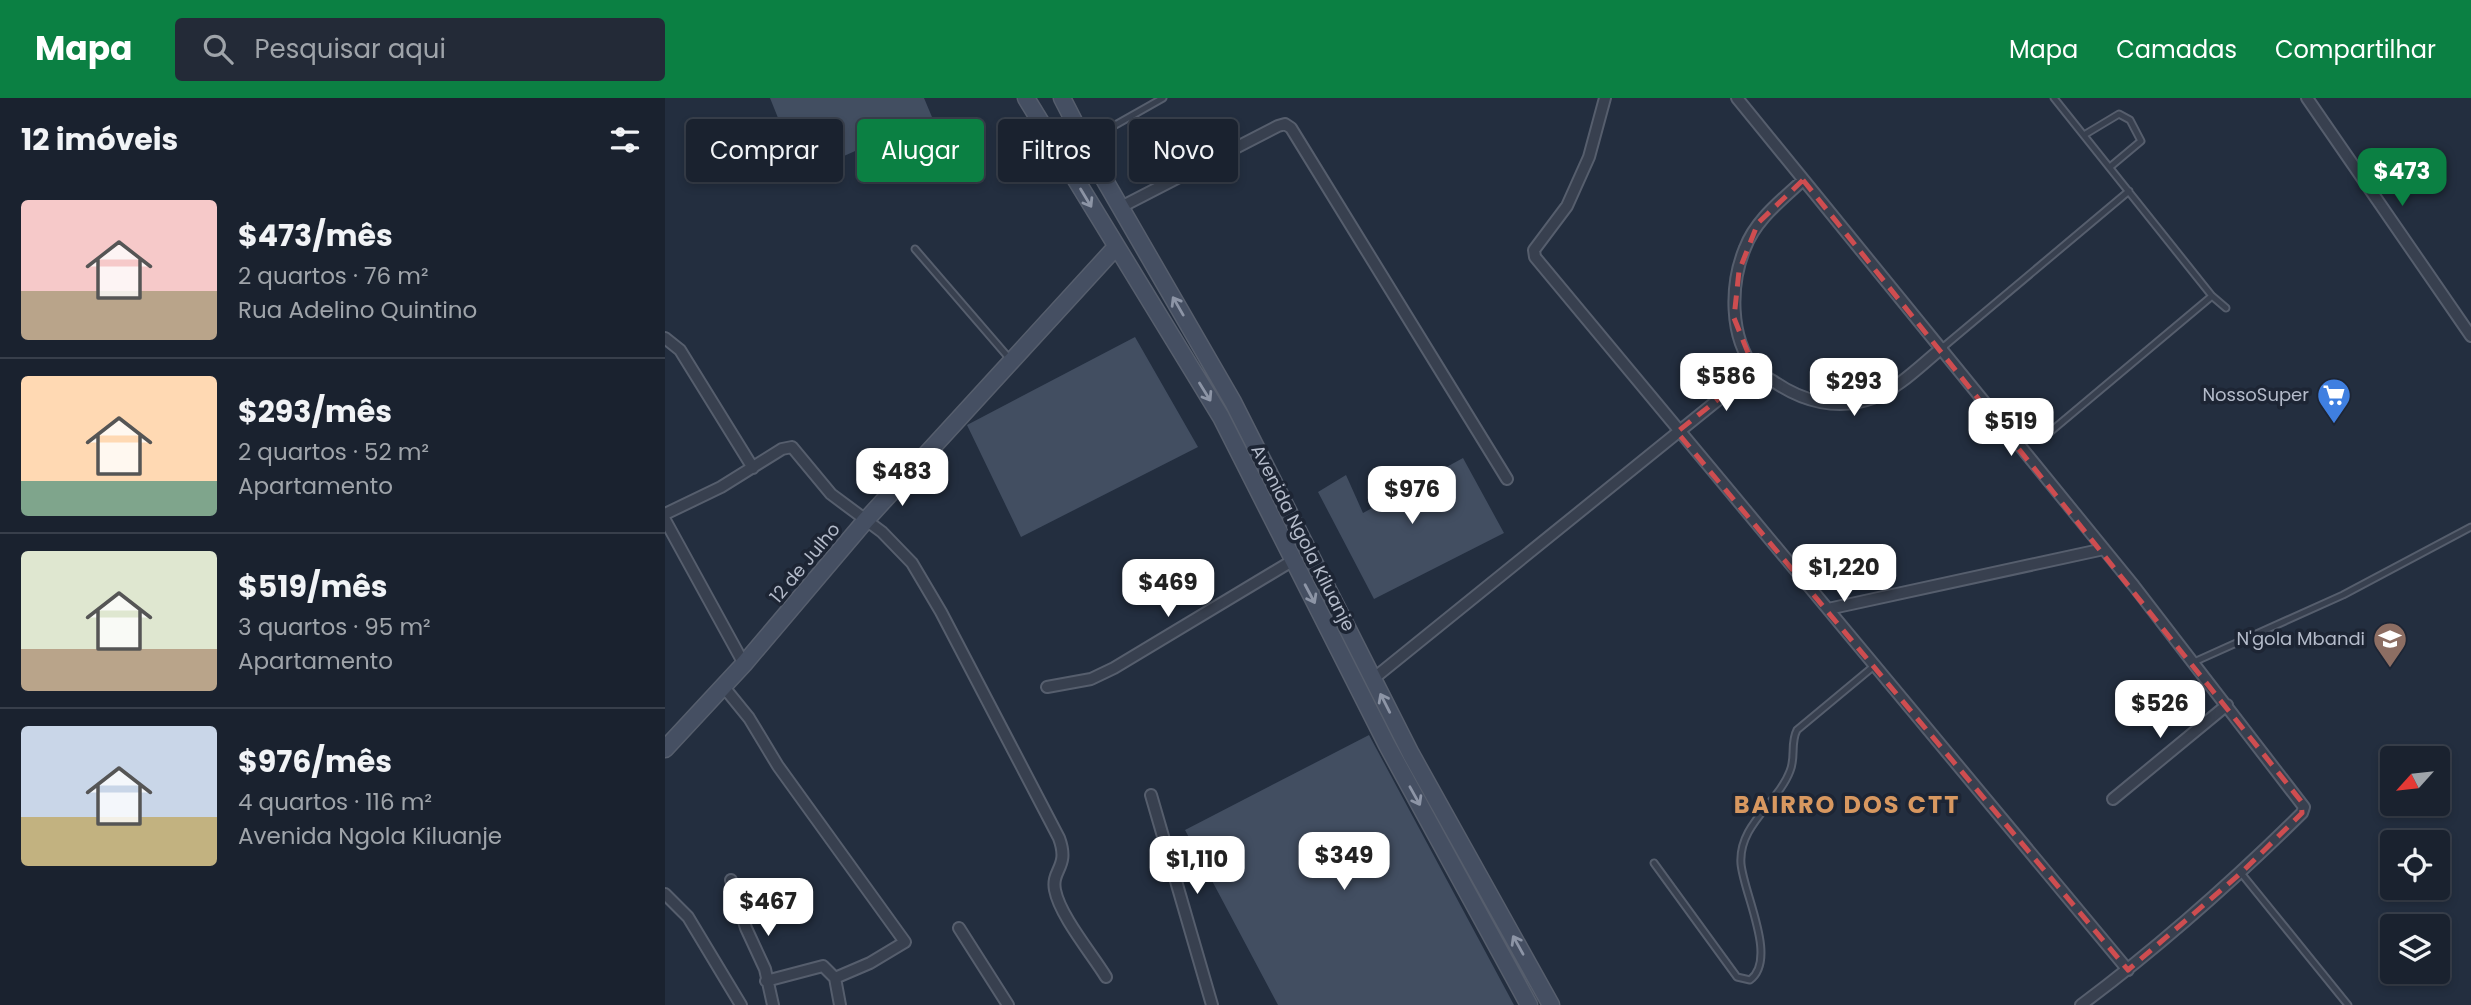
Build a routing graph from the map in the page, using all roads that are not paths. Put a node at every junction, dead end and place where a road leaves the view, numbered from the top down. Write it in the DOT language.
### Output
graph roads {
  1 [pos="1026,98"];
  2 [pos="1062,98"];
  3 [pos="1163,98"];
  4 [pos="1605,98"];
  5 [pos="1737,98"];
  6 [pos="2054,98"];
  7 [pos="2310,99"];
  8 [pos="1073,119"];
  9 [pos="1115,125"];
  10 [pos="2084,135"];
  11 [pos="2110,167"];
  12 [pos="1803,180"];
  13 [pos="1107,182"];
  14 [pos="2129,191"];
  15 [pos="1121,207"];
  16 [pos="1116,247"];
  17 [pos="915,248"];
  18 [pos="2212,296"];
  19 [pos="2226,308"];
  20 [pos="2471,336"];
  21 [pos="665,338"];
  22 [pos="1942,348"];
  23 [pos="1011,361"];
  24 [pos="1755,370"];
  25 [pos="1677,432"];
  26 [pos="2045,437"];
  27 [pos="753,468"];
  28 [pos="1507,479"];
  29 [pos="665,514"];
  30 [pos="665,520"];
  31 [pos="866,520"];
  32 [pos="2471,527"];
  33 [pos="2104,550"];
  34 [pos="1292,561"];
  35 [pos="1828,609"];
  36 [pos="2195,662"];
  37 [pos="744,664"];
  38 [pos="1874,666"];
  39 [pos="1373,678"];
  40 [pos="723,686"];
  41 [pos="1047,687"];
  42 [pos="2227,705"];
  43 [pos="665,748"];
  44 [pos="1151,795"];
  45 [pos="2113,799"];
  46 [pos="1654,863"];
  47 [pos="2241,873"];
  48 [pos="731,880"];
  49 [pos="665,894"];
  50 [pos="959,928"];
  51 [pos="2127,970"];
  52 [pos="1106,977"];
  53 [pos="835,978"];
  54 [pos="766,981"];
  55 [pos="741,1005"];
  56 [pos="773,1005"];
  57 [pos="840,1005"];
  58 [pos="1008,1005"];
  59 [pos="1212,1005"];
  60 [pos="1528,1005"];
  61 [pos="1551,1005"];
  62 [pos="2081,1005"];
  63 [pos="2348,1005"];
  1 -- 16 [label="main road, Avenida Ngola Kiluanje, one-way"];
  2 -- 8 [label="main road, Avenida Ngola Kiluanje"];
  3 -- 9 [label="lane"];
  4 -- 25 [label="street"];
  5 -- 12 [label="street"];
  6 -- 10 [label="lane"];
  7 -- 20 [label="street"];
  10 -- 11 [label="lane"];
  10 -- 11 [label="lane"];
  11 -- 14 [label="lane"];
  12 -- 22 [label="street"];
  12 -- 24 [label="street"];
  13 -- 15 [label="main road, Avenida Ngola Kiluanje"];
  14 -- 18 [label="lane"];
  14 -- 22 [label="lane"];
  15 -- 28 [label="street"];
  39 -- 15 [label="main road, Avenida Ngola Kiluanje, one-way"];
  16 -- 23 [label="main road, 12 de Julho"];
  16 -- 34 [label="main road, Avenida Ngola Kiluanje, one-way"];
  17 -- 23 [label="lane"];
  18 -- 19 [label="lane"];
  18 -- 26 [label="lane"];
  21 -- 27 [label="street"];
  22 -- 24 [label="street"];
  22 -- 33 [label="street"];
  23 -- 31 [label="main road, 12 de Julho"];
  24 -- 25 [label="street"];
  25 -- 35 [label="street"];
  25 -- 39 [label="street"];
  27 -- 29 [label="street"];
  27 -- 31 [label="street"];
  30 -- 37 [label="street"];
  31 -- 37 [label="main road, 12 de Julho"];
  31 -- 52 [label="street"];
  32 -- 36 [label="lane"];
  33 -- 35 [label="street"];
  33 -- 36 [label="street"];
  34 -- 41 [label="street"];
  34 -- 60 [label="main road, Avenida Ngola Kiluanje, one-way"];
  35 -- 38 [label="street"];
  36 -- 42 [label="street"];
  37 -- 40 [label="main road, 12 de Julho"];
  38 -- 46 [label="lane"];
  38 -- 51 [label="street"];
  61 -- 39 [label="main road, Avenida Ngola Kiluanje, one-way"];
  40 -- 43 [label="main road, 12 de Julho"];
  40 -- 53 [label="street"];
  42 -- 45 [label="street"];
  42 -- 47 [label="street"];
  44 -- 59 [label="street"];
  47 -- 51 [label="street"];
  47 -- 63 [label="lane"];
  48 -- 54 [label="street"];
  49 -- 55 [label="street"];
  50 -- 58 [label="street"];
  51 -- 62 [label="street"];
  53 -- 54 [label="street"];
  53 -- 57 [label="street"];
  54 -- 56 [label="street"];
}
